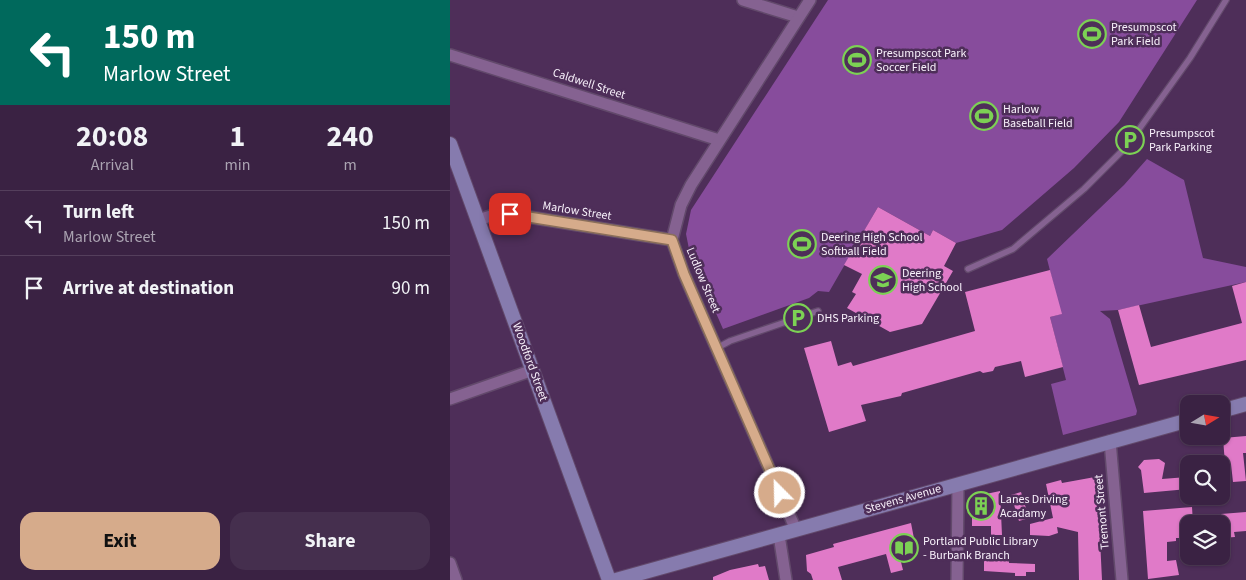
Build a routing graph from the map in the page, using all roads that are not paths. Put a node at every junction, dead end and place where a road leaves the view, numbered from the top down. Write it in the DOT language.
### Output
graph roads {
  1 [pos="743,0"];
  2 [pos="810,0"];
  3 [pos="1226,0"];
  4 [pos="798,18"];
  5 [pos="450,55"];
  6 [pos="719,140"];
  7 [pos="450,144"];
  8 [pos="478,220"];
  9 [pos="672,240"];
  10 [pos="968,269"];
  11 [pos="818,311"];
  12 [pos="717,348"];
  13 [pos="533,370"];
  14 [pos="450,399"];
  15 [pos="1246,404"];
  16 [pos="1230,408"];
  17 [pos="1180,423"];
  18 [pos="1110,442"];
  19 [pos="958,484"];
  20 [pos="796,530"];
  21 [pos="779,535"];
  22 [pos="450,563"];
  23 [pos="456,580"];
  24 [pos="609,580"];
  25 [pos="616,580"];
  26 [pos="786,580"];
  27 [pos="957,580"];
  28 [pos="1122,580"];
  1 -- 4 [label="street"];
  2 -- 4 [label="street, Ludlow Street"];
  3 -- 10 [label="lane"];
  4 -- 6 [label="street, Ludlow Street"];
  5 -- 6 [label="street, Caldwell Street"];
  6 -- 9 [label="street, Ludlow Street"];
  7 -- 8 [label="main road, Woodford Street"];
  8 -- 9 [label="street, Marlow Street"];
  8 -- 13 [label="main road, Woodford Street"];
  9 -- 12 [label="street, Ludlow Street"];
  11 -- 12 [label="lane"];
  12 -- 20 [label="street, Ludlow Street"];
  13 -- 14 [label="street"];
  13 -- 24 [label="main road, Woodford Street"];
  15 -- 16 [label="main road"];
  17 -- 18 [label="main road, Stevens Avenue"];
  18 -- 19 [label="main road, Stevens Avenue"];
  18 -- 28 [label="street, Tremont Street"];
  19 -- 20 [label="main road, Stevens Avenue"];
  19 -- 27 [label="street"];
  20 -- 21 [label="main road, Stevens Avenue"];
  21 -- 25 [label="main road, Stevens Avenue"];
  21 -- 26 [label="street"];
  22 -- 23 [label="street"];
}
